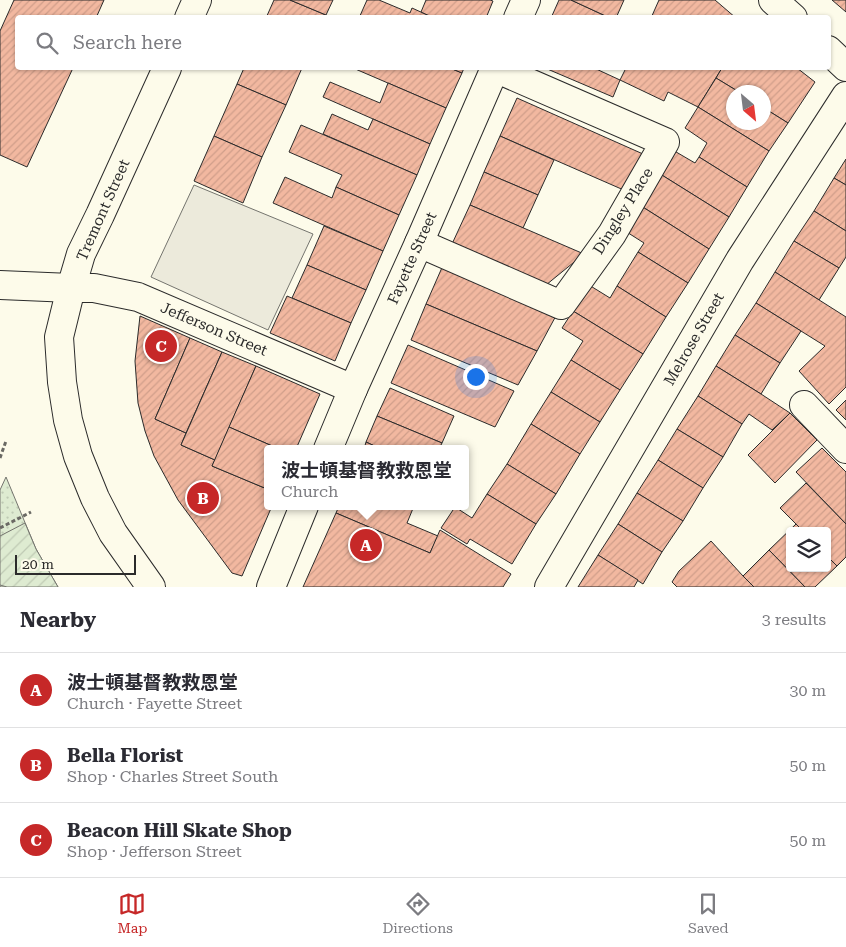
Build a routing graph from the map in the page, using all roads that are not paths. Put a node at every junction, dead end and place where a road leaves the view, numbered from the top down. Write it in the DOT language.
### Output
graph roads {
  1 [pos="197,0"];
  2 [pos="526,0"];
  3 [pos="773,0"];
  4 [pos="190,15"];
  5 [pos="519,15"];
  6 [pos="790,15"];
  7 [pos="831,53"];
  8 [pos="846,67"];
  9 [pos="165,70"];
  10 [pos="494,70"];
  11 [pos="500,70"];
  12 [pos="846,96"];
  13 [pos="419,243"];
  14 [pos="0,285"];
  15 [pos="70,288"];
  16 [pos="353,389"];
  17 [pos="804,405"];
  18 [pos="330,445"];
  19 [pos="846,448"];
  20 [pos="302,510"];
  21 [pos="151,587"];
  22 [pos="271,587"];
  23 [pos="549,587"];
  1 -- 4 [label="street"];
  2 -- 5 [label="street"];
  3 -- 6 [label="street"];
  7 -- 8 [label="street"];
  9 -- 15 [label="street, Tremont Street"];
  10 -- 13 [label="street, Fayette Street"];
  11 -- 13 [label="street, Dingley Place"];
  12 -- 23 [label="street, Melrose Street"];
  13 -- 16 [label="street, Fayette Street"];
  14 -- 15 [label="street"];
  15 -- 16 [label="street, Jefferson Street"];
  15 -- 21 [label="street, Tremont Street"];
  16 -- 18 [label="street, Fayette Street"];
  17 -- 19 [label="street"];
  20 -- 22 [label="street"];
}
